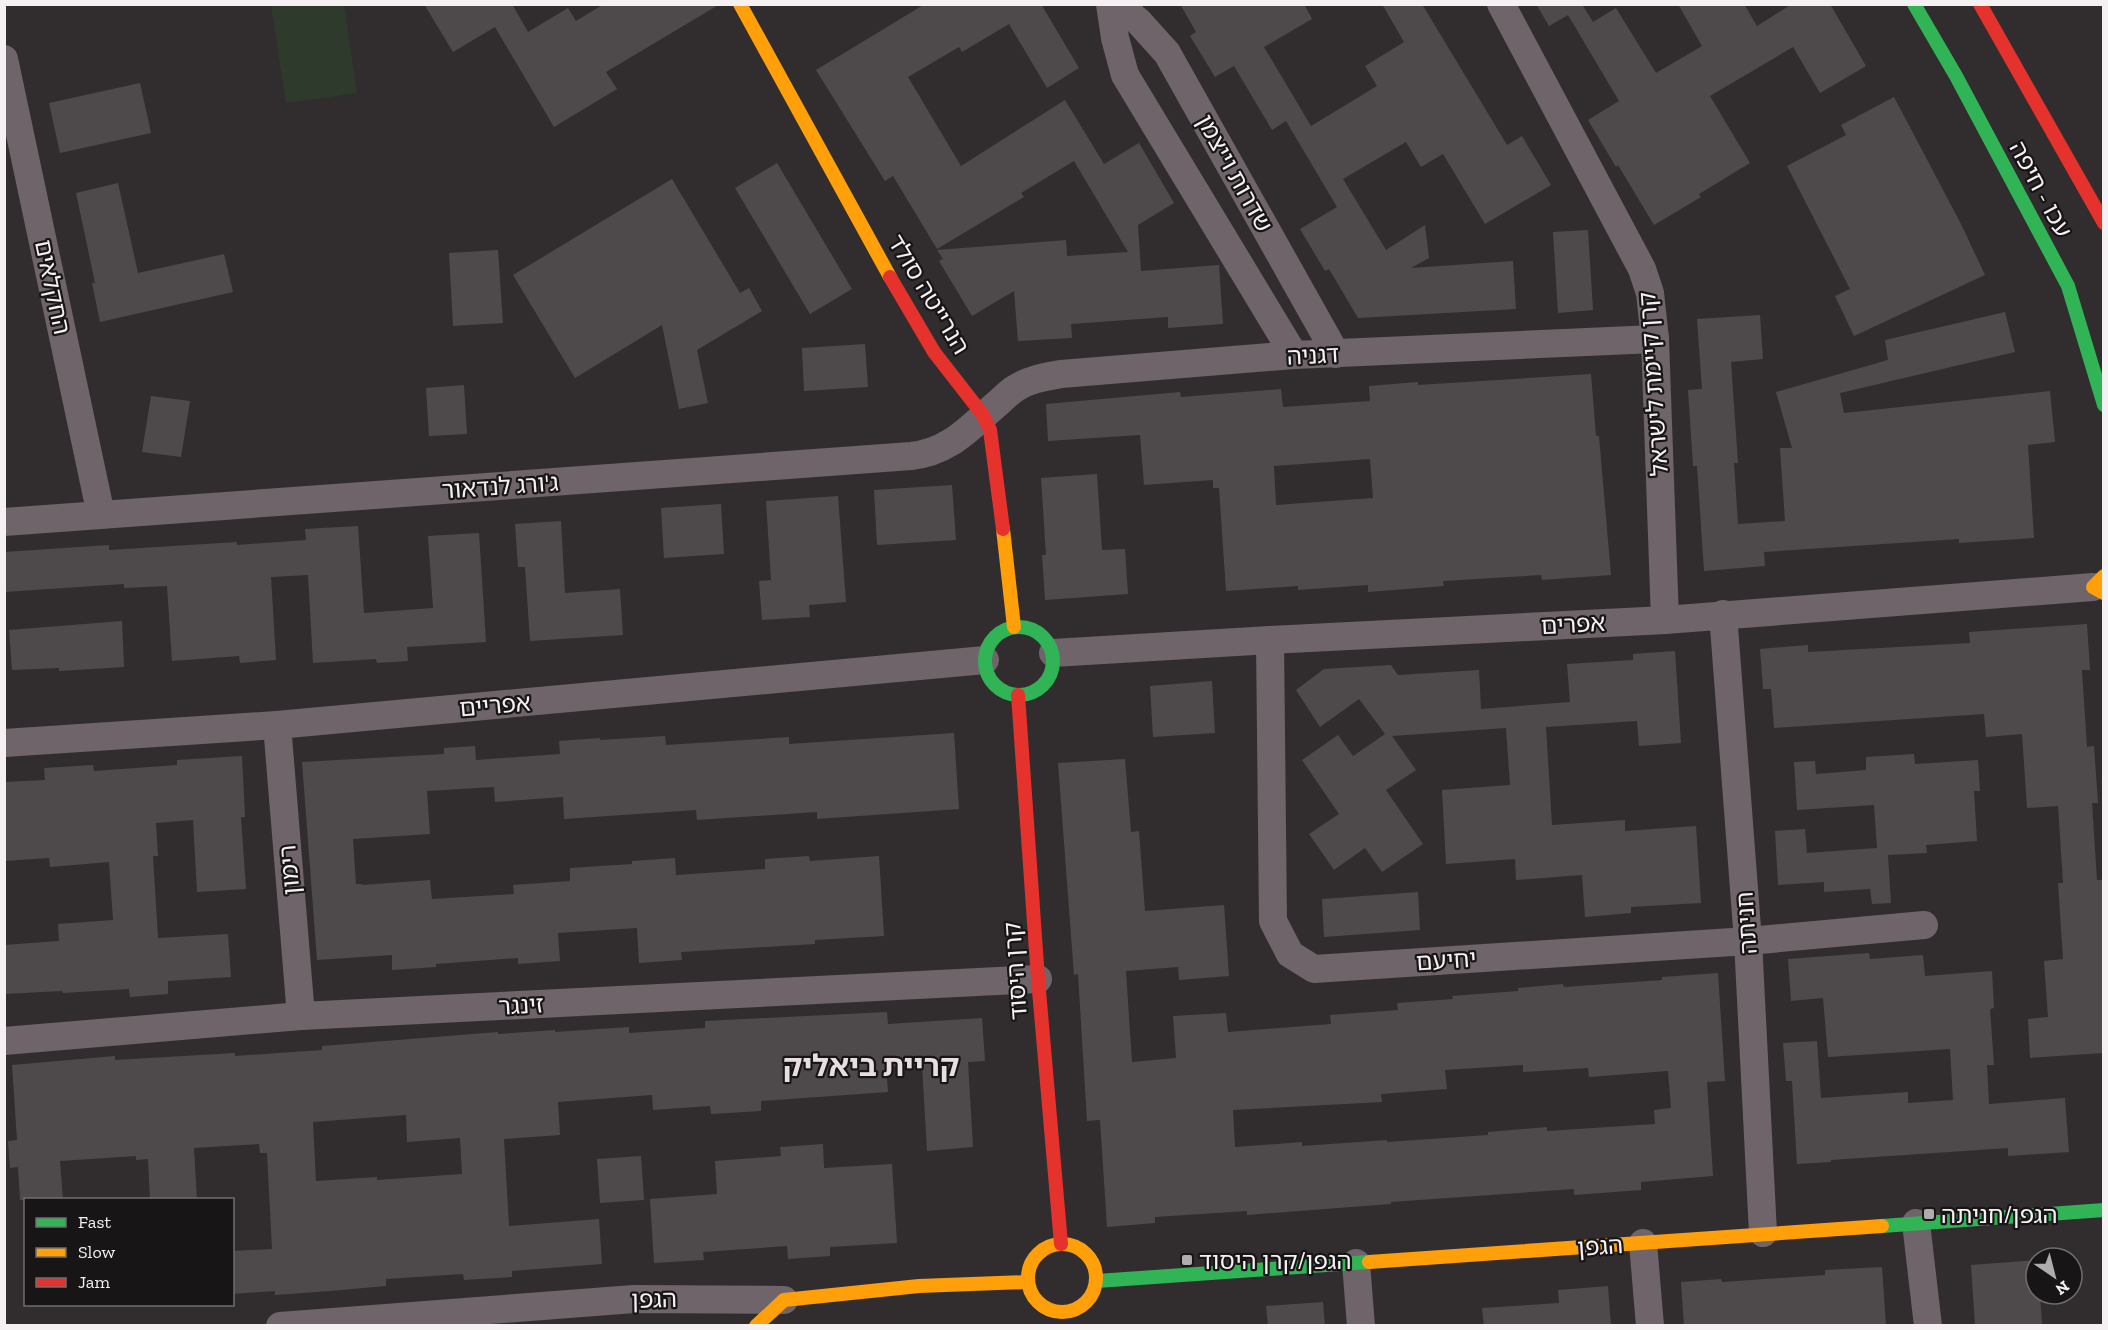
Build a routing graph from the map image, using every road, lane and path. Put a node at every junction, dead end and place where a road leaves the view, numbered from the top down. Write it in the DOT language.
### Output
graph roads {
  1 [pos="740,4"];
  2 [pos="1110,4"];
  3 [pos="1118,4"];
  4 [pos="1501,4"];
  5 [pos="1914,4"];
  6 [pos="1980,4"];
  7 [pos="4,60"];
  8 [pos="2103,223"];
  9 [pos="1655,339"];
  10 [pos="1336,354"];
  11 [pos="1294,355"];
  12 [pos="2103,405"];
  13 [pos="983,415"];
  14 [pos="101,515"];
  15 [pos="4,522"];
  16 [pos="2100,585"];
  17 [pos="1723,614"];
  18 [pos="1665,620"];
  19 [pos="1014,627"];
  20 [pos="1270,640"];
  21 [pos="1053,653"];
  22 [pos="985,660"];
  23 [pos="1018,695"];
  24 [pos="277,725"];
  25 [pos="4,743"];
  26 [pos="1924,925"];
  27 [pos="1748,941"];
  28 [pos="1038,979"];
  29 [pos="301,1016"];
  30 [pos="4,1041"];
  31 [pos="2103,1210"];
  32 [pos="1916,1223"];
  33 [pos="1763,1233"];
  34 [pos="1643,1243"];
  35 [pos="1061,1244"];
  36 [pos="1356,1263"];
  37 [pos="1027,1281"];
  38 [pos="1097,1281"];
  39 [pos="784,1300"];
  40 [pos="1041,1306"];
  41 [pos="1080,1308"];
  42 [pos="280,1326"];
  43 [pos="756,1326"];
  44 [pos="1045,1326"];
  45 [pos="1075,1326"];
  46 [pos="1361,1326"];
  47 [pos="1650,1326"];
  48 [pos="1928,1326"];
  1 -- 13 [label="main road, הנרייטה סולד"];
  2 -- 11 [label="street, שדרות וייצמן"];
  3 -- 10 [label="street, שדרות וייצמן"];
  4 -- 9 [label="street, קרן קיימת לישראל"];
  5 -- 12 [label="main road, עכו - חיפה"];
  6 -- 8 [label="main road, עכו - חיפה"];
  7 -- 14 [label="street, החקלאים"];
  9 -- 10 [label="street, דגניה"];
  9 -- 18 [label="street, קרן קיימת לישראל"];
  10 -- 11 [label="street, דגניה"];
  11 -- 13 [label="street, דגניה"];
  13 -- 14 [label="street, ג'ורג לנדאור"];
  13 -- 19 [label="main road, הנרייטה סולד"];
  14 -- 15 [label="street, ג'ורג לנדאור"];
  16 -- 17 [label="street, אפרים"];
  17 -- 18 [label="street, אפרים"];
  17 -- 27 [label="street, חניתה"];
  18 -- 20 [label="street, אפרים"];
  19 -- 21 [label="main road"];
  19 -- 22 [label="main road"];
  20 -- 21 [label="street, אפרים"];
  20 -- 27 [label="street, יחיעם"];
  21 -- 23 [label="main road"];
  22 -- 23 [label="main road"];
  22 -- 24 [label="street, אפריים"];
  23 -- 28 [label="main road, קרן היסוד"];
  24 -- 25 [label="street, אפריים"];
  24 -- 29 [label="street, רימון"];
  26 -- 27 [label="street, יחיעם"];
  27 -- 33 [label="street, חניתה"];
  28 -- 29 [label="street, זינגר"];
  28 -- 35 [label="main road, קרן היסוד"];
  29 -- 30 [label="street, זינגר"];
  31 -- 32 [label="main road, הגפן"];
  32 -- 33 [label="main road, הגפן"];
  32 -- 48 [label="street"];
  33 -- 34 [label="main road, הגפן"];
  34 -- 36 [label="main road, הגפן"];
  34 -- 47 [label="street"];
  35 -- 37 [label="main road"];
  35 -- 38 [label="main road"];
  36 -- 38 [label="main road, הגפן"];
  36 -- 46 [label="street"];
  37 -- 39 [label="main road, הגפן"];
  37 -- 40 [label="main road"];
  38 -- 41 [label="main road"];
  39 -- 42 [label="street, הגפן"];
  39 -- 43 [label="main road"];
  40 -- 41 [label="main road"];
  40 -- 44 [label="main road"];
  41 -- 45 [label="main road"];
}
